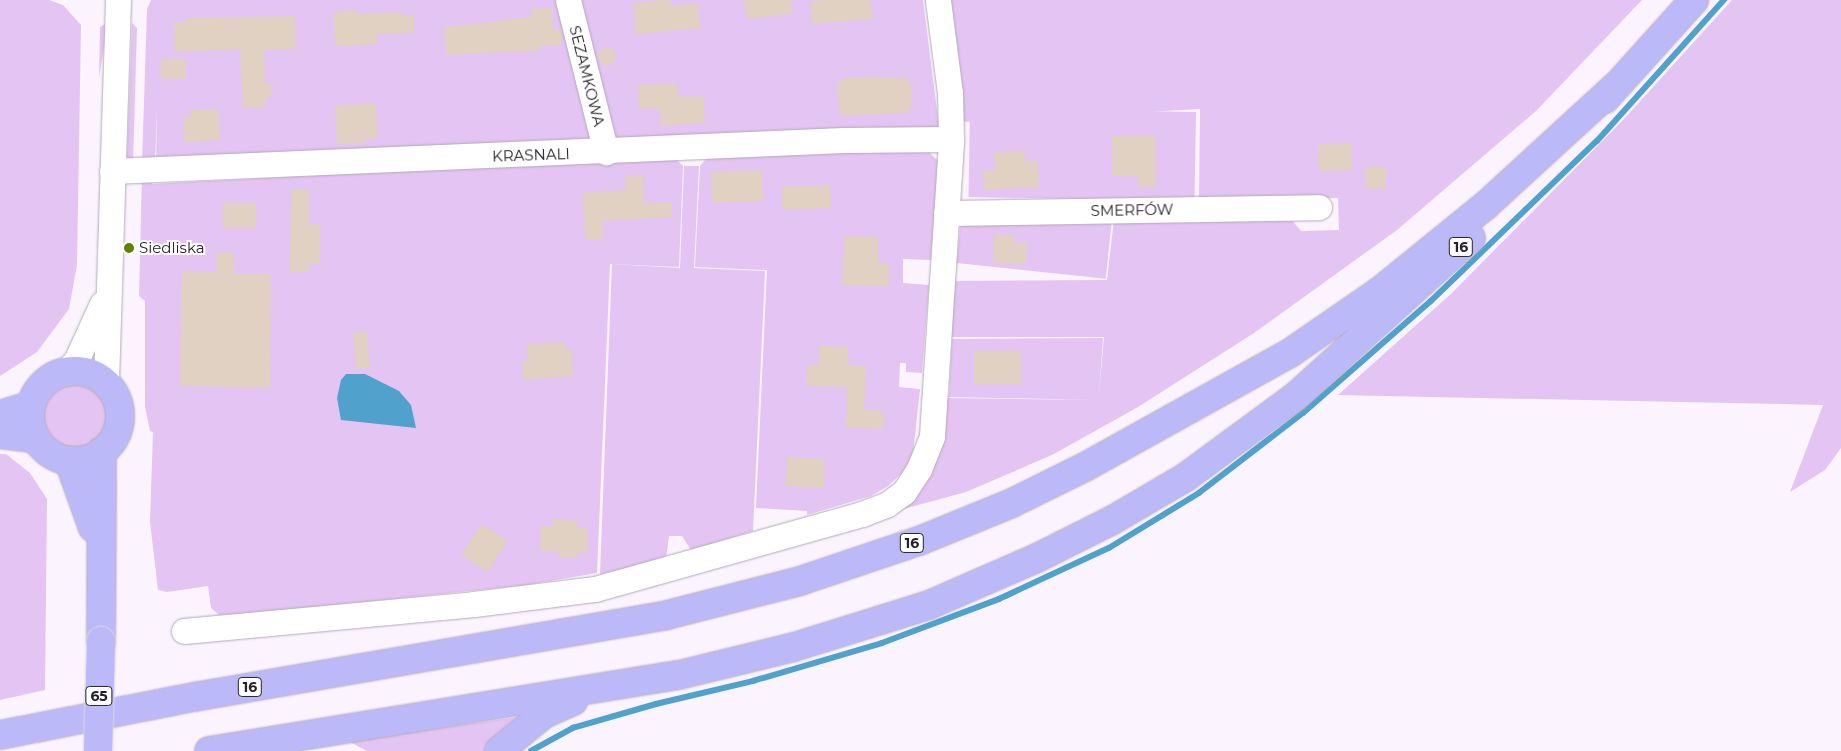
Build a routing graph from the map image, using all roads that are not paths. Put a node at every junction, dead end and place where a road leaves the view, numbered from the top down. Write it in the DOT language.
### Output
graph roads {
  1 [pos="118,0"];
  2 [pos="568,0"];
  3 [pos="938,0"];
  4 [pos="1694,0"];
  5 [pos="1616,86"];
  6 [pos="951,138"];
  7 [pos="606,152"];
  8 [pos="112,171"];
  9 [pos="1319,206"];
  10 [pos="946,213"];
  11 [pos="109,283"];
  12 [pos="66,371"];
  13 [pos="106,382"];
  14 [pos="30,406"];
  15 [pos="0,415"];
  16 [pos="0,434"];
  17 [pos="35,438"];
  18 [pos="102,451"];
  19 [pos="69,461"];
  20 [pos="102,556"];
  21 [pos="184,631"];
  22 [pos="620,686"];
  23 [pos="0,735"];
  24 [pos="262,742"];
  25 [pos="98,751"];
  26 [pos="209,751"];
  27 [pos="312,751"];
  28 [pos="499,751"];
  1 -- 8 [label="street"];
  2 -- 7 [label="street, SEZAMKOWA"];
  3 -- 6 [label="street"];
  4 -- 5 [label="main road, 16"];
  5 -- 22 [label="main road, 16"];
  5 -- 23 [label="main road, 16"];
  6 -- 7 [label="street, KRASNALI"];
  6 -- 10 [label="street"];
  7 -- 8 [label="street, KRASNALI"];
  8 -- 11 [label="street"];
  9 -- 10 [label="street, SMERFÓW"];
  10 -- 21 [label="street"];
  11 -- 12 [label="street"];
  11 -- 13 [label="street"];
  12 -- 13 [label="main road"];
  12 -- 14 [label="main road"];
  13 -- 18 [label="main road"];
  14 -- 15 [label="main road"];
  14 -- 17 [label="main road"];
  16 -- 17 [label="main road"];
  17 -- 19 [label="main road"];
  18 -- 19 [label="main road"];
  18 -- 20 [label="main road, 65"];
  19 -- 20 [label="main road, 65"];
  20 -- 25 [label="main road, 65, bridge"];
  22 -- 24 [label="main road, 16"];
  22 -- 28 [label="main road"];
  24 -- 26 [label="main road, 16"];
  24 -- 27 [label="main road"];
}
